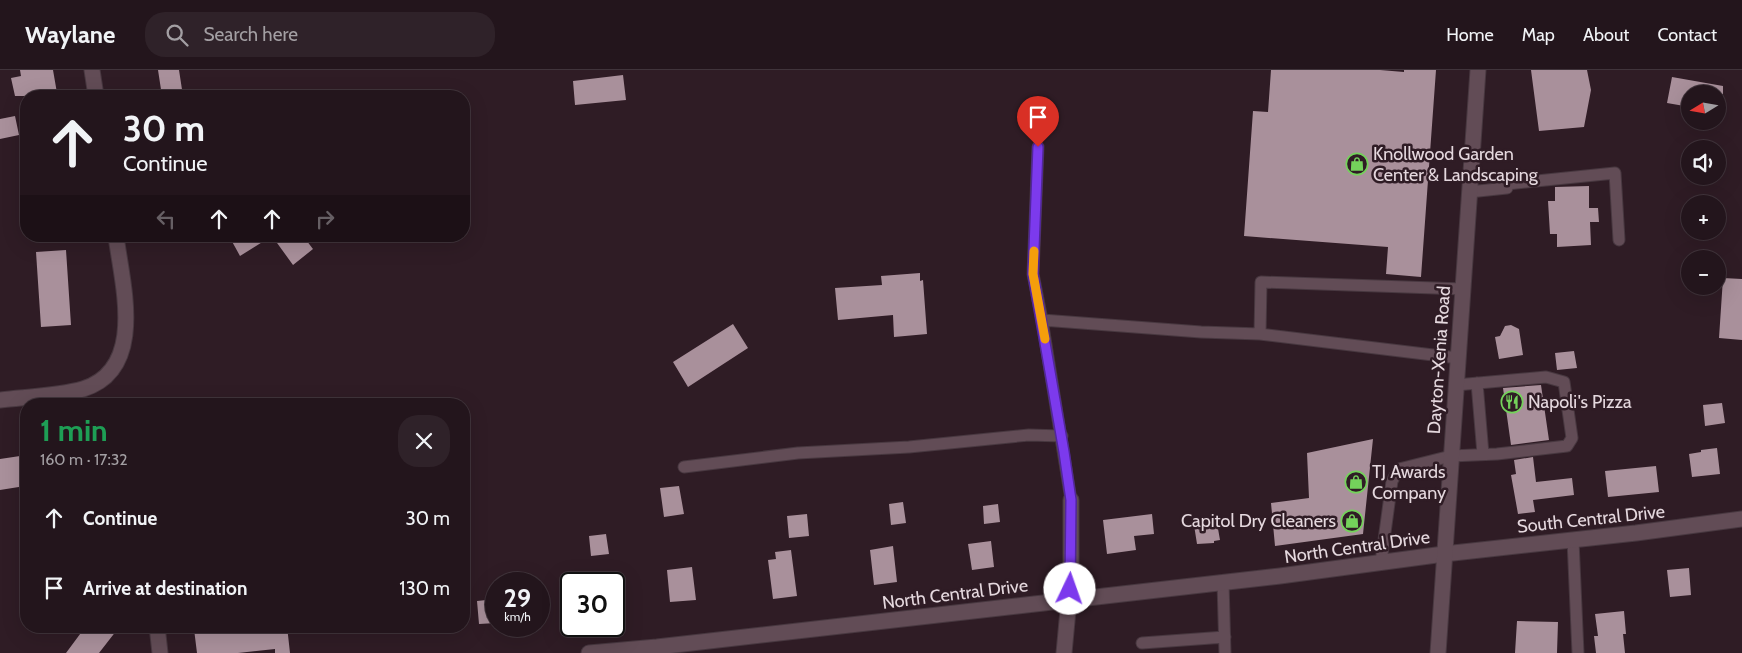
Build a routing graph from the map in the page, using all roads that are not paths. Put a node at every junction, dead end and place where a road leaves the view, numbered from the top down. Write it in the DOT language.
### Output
graph roads {
  1 [pos="92,70"];
  2 [pos="1478,70"];
  3 [pos="95,90"];
  4 [pos="1038,147"];
  5 [pos="1470,192"];
  6 [pos="1619,240"];
  7 [pos="117,242"];
  8 [pos="1463,289"];
  9 [pos="1042,320"];
  10 [pos="1260,334"];
  11 [pos="1458,358"];
  12 [pos="1477,383"];
  13 [pos="1456,386"];
  14 [pos="0,400"];
  15 [pos="1062,436"];
  16 [pos="1483,454"];
  17 [pos="1451,456"];
  18 [pos="684,467"];
  19 [pos="1071,500"];
  20 [pos="1742,519"];
  21 [pos="1573,540"];
  22 [pos="1444,554"];
  23 [pos="1381,562"];
  24 [pos="1223,582"];
  25 [pos="1069,600"];
  26 [pos="158,633"];
  27 [pos="1225,637"];
  28 [pos="1142,643"];
  29 [pos="160,653"];
  30 [pos="589,653"];
  31 [pos="1064,653"];
  32 [pos="1225,653"];
  33 [pos="1438,653"];
  34 [pos="1578,653"];
  1 -- 3 [label="street"];
  2 -- 5 [label="street, Dayton-Xenia Road"];
  4 -- 9 [label="lane"];
  5 -- 6 [label="lane"];
  5 -- 8 [label="street, Dayton-Xenia Road"];
  7 -- 14 [label="street"];
  8 -- 10 [label="lane"];
  8 -- 11 [label="street, Dayton-Xenia Road"];
  9 -- 10 [label="lane"];
  9 -- 15 [label="lane"];
  10 -- 11 [label="lane"];
  11 -- 13 [label="street, Dayton-Xenia Road"];
  12 -- 13 [label="lane"];
  12 -- 16 [label="lane"];
  12 -- 16 [label="lane"];
  13 -- 17 [label="street, Dayton-Xenia Road"];
  15 -- 18 [label="lane"];
  15 -- 19 [label="lane"];
  16 -- 17 [label="lane"];
  17 -- 22 [label="street, Dayton-Xenia Road"];
  17 -- 23 [label="lane"];
  19 -- 25 [label="street"];
  20 -- 21 [label="street, South Central Drive"];
  21 -- 22 [label="street, South Central Drive"];
  21 -- 34 [label="lane"];
  22 -- 23 [label="street, North Central Drive"];
  22 -- 33 [label="street, Dayton-Xenia Road"];
  23 -- 24 [label="street, North Central Drive"];
  24 -- 25 [label="street, North Central Drive"];
  24 -- 27 [label="lane"];
  25 -- 30 [label="street, North Central Drive"];
  25 -- 31 [label="street"];
  26 -- 29 [label="street"];
  27 -- 28 [label="lane"];
  27 -- 32 [label="lane"];
}
